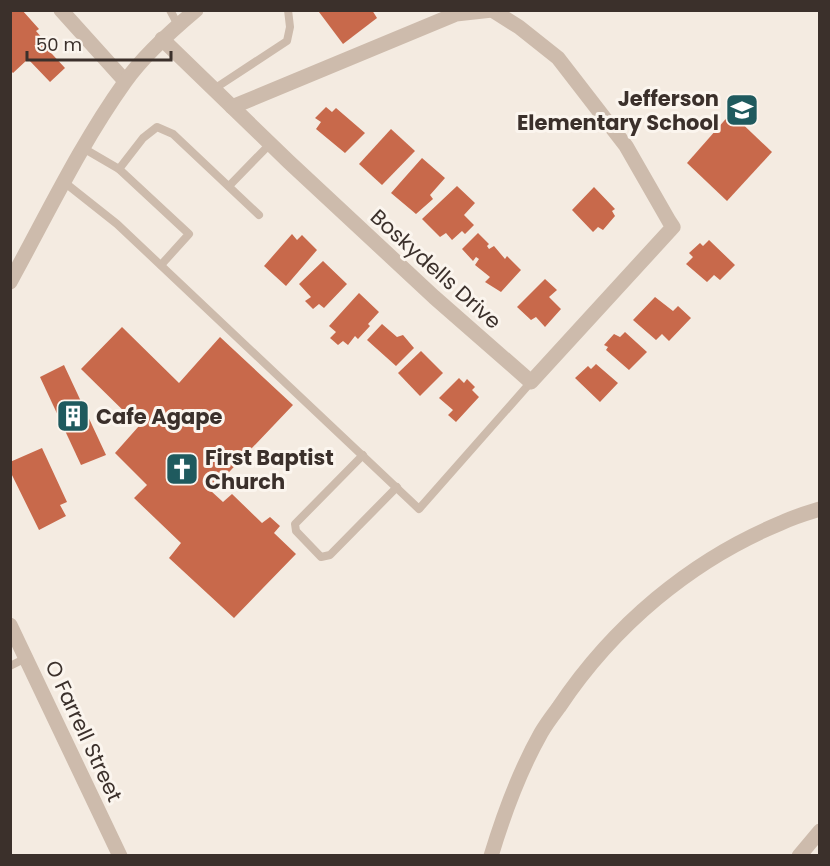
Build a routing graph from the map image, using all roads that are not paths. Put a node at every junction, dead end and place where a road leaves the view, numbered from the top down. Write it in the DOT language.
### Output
graph roads {
  1 [pos="61,10"];
  2 [pos="170,10"];
  3 [pos="196,10"];
  4 [pos="288,10"];
  5 [pos="492,10"];
  6 [pos="178,25"];
  7 [pos="162,39"];
  8 [pos="126,81"];
  9 [pos="213,89"];
  10 [pos="232,107"];
  11 [pos="270,144"];
  12 [pos="83,148"];
  13 [pos="118,169"];
  14 [pos="64,182"];
  15 [pos="229,186"];
  16 [pos="259,214"];
  17 [pos="161,265"];
  18 [pos="10,282"];
  19 [pos="531,382"];
  20 [pos="363,455"];
  21 [pos="397,487"];
  22 [pos="819,509"];
  23 [pos="10,625"];
  24 [pos="26,658"];
  25 [pos="10,666"];
  26 [pos="819,831"];
  27 [pos="120,855"];
  28 [pos="490,855"];
  29 [pos="799,855"];
  1 -- 8 [label="street"];
  2 -- 6 [label="lane"];
  3 -- 6 [label="street"];
  4 -- 9 [label="lane"];
  5 -- 10 [label="street"];
  5 -- 19 [label="street"];
  6 -- 7 [label="street"];
  7 -- 8 [label="street"];
  7 -- 9 [label="street, Boskydells Drive"];
  8 -- 12 [label="street"];
  9 -- 10 [label="street, Boskydells Drive"];
  10 -- 11 [label="street, Boskydells Drive"];
  11 -- 15 [label="lane"];
  11 -- 19 [label="street, Boskydells Drive"];
  12 -- 13 [label="lane"];
  12 -- 14 [label="street"];
  13 -- 15 [label="lane"];
  13 -- 17 [label="lane"];
  14 -- 17 [label="lane"];
  14 -- 18 [label="street"];
  15 -- 16 [label="lane"];
  17 -- 20 [label="lane"];
  19 -- 21 [label="lane"];
  20 -- 21 [label="lane"];
  20 -- 21 [label="lane"];
  22 -- 28 [label="street"];
  23 -- 24 [label="street, O Farrell Street"];
  24 -- 25 [label="lane"];
  24 -- 27 [label="street, O Farrell Street"];
  26 -- 29 [label="street"];
}
